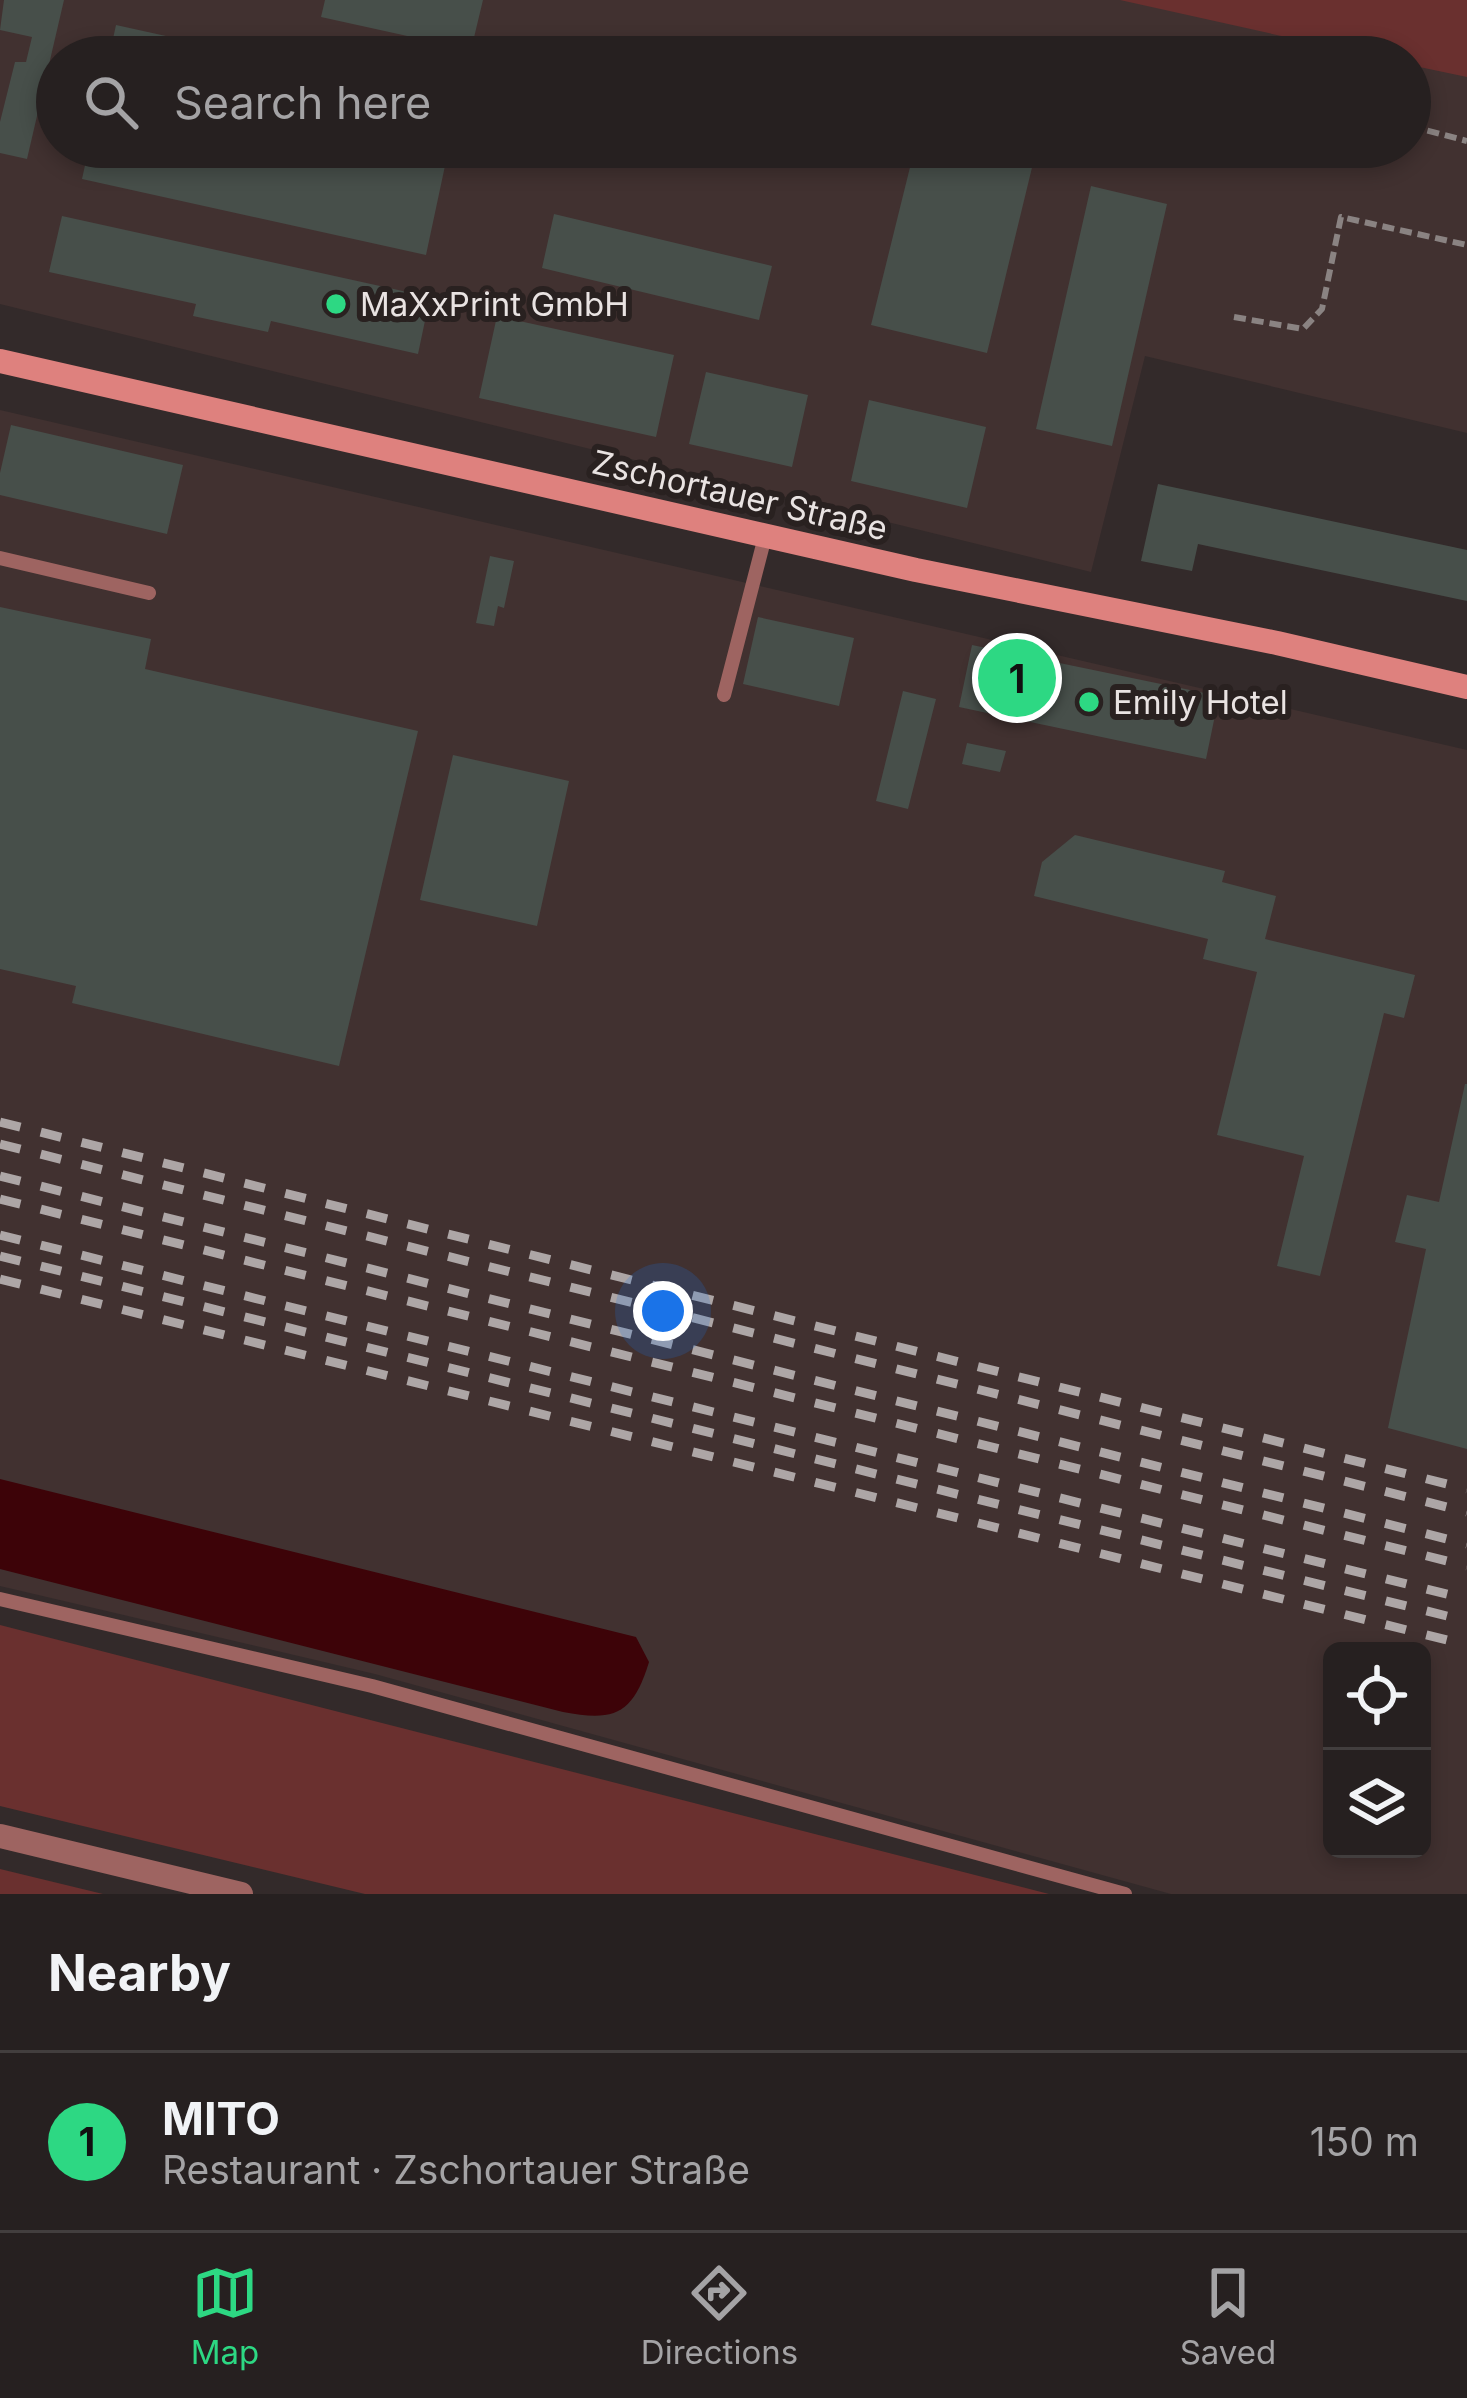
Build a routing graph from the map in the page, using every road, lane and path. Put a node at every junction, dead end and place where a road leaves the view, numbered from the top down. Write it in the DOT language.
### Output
graph roads {
  1 [pos="1431,132"];
  2 [pos="1467,141"];
  3 [pos="1467,245"];
  4 [pos="1234,317"];
  5 [pos="1,367"];
  6 [pos="766,533"];
  7 [pos="0,558"];
  8 [pos="149,593"];
  9 [pos="1467,687"];
  10 [pos="724,695"];
  11 [pos="0,1599"];
  12 [pos="0,1836"];
  13 [pos="241,1894"];
  14 [pos="1125,1894"];
  1 -- 2 [label="path"];
  3 -- 4 [label="path"];
  5 -- 6 [label="street, Zschortauer Straße"];
  6 -- 9 [label="street, Zschortauer Straße"];
  6 -- 10 [label="lane"];
  7 -- 8 [label="lane"];
  11 -- 14 [label="lane"];
  12 -- 13 [label="street"];
}
